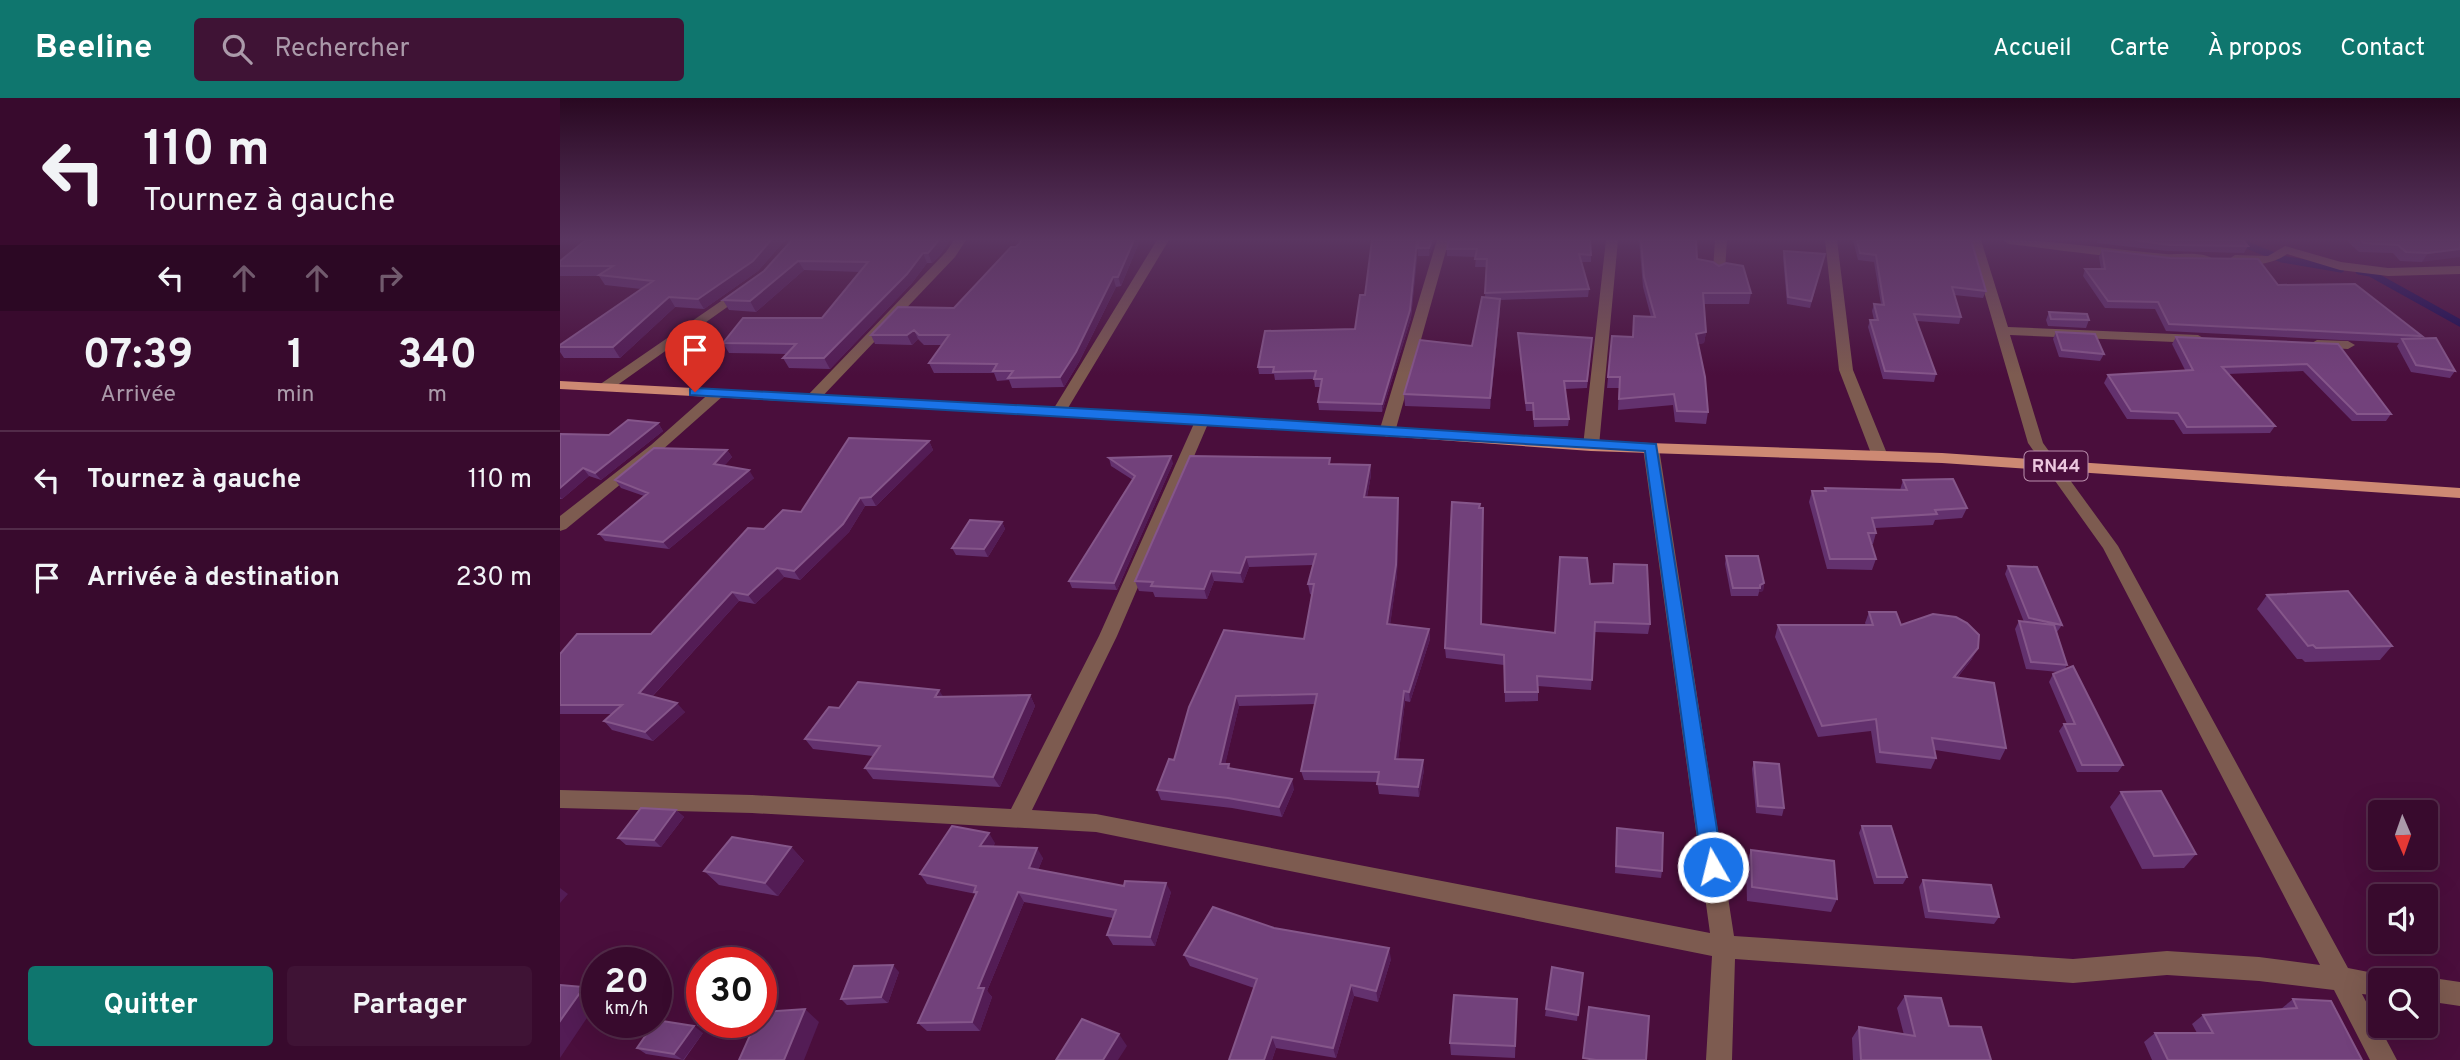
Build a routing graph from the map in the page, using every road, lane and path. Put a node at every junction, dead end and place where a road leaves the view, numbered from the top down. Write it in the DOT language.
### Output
graph roads {
  1 [pos="752,285"];
  2 [pos="921,285"];
  3 [pos="1136,285"];
  4 [pos="1430,285"];
  5 [pos="1607,285"];
  6 [pos="1836,285"];
  7 [pos="1988,285"];
  8 [pos="2001,331"];
  9 [pos="2209,340"];
  10 [pos="2307,344"];
  11 [pos="2348,345"];
  12 [pos="560,385"];
  13 [pos="604,388"];
  14 [pos="718,393"];
  15 [pos="811,399"];
  16 [pos="1058,413"];
  17 [pos="1203,419"];
  18 [pos="1387,432"];
  19 [pos="1591,446"];
  20 [pos="1651,447"];
  21 [pos="1880,456"];
  22 [pos="2051,466"];
  23 [pos="2460,493"];
  24 [pos="560,525"];
  25 [pos="560,799"];
  26 [pos="1017,818"];
  27 [pos="1724,947"];
  28 [pos="2340,979"];
  29 [pos="2368,982"];
  30 [pos="2438,991"];
  31 [pos="2460,994"];
  32 [pos="1719,1060"];
  33 [pos="2384,1060"];
  1 -- 13 [label="street"];
  2 -- 15 [label="street"];
  3 -- 16 [label="street"];
  4 -- 18 [label="street"];
  5 -- 19 [label="street"];
  6 -- 21 [label="street"];
  7 -- 8 [label="street"];
  8 -- 9 [label="street"];
  8 -- 22 [label="street"];
  10 -- 11 [label="street"];
  12 -- 13 [label="main road, RN44"];
  13 -- 14 [label="main road, RN44"];
  14 -- 15 [label="main road, RN44"];
  14 -- 24 [label="street"];
  15 -- 16 [label="main road, RN44"];
  16 -- 17 [label="main road, RN44"];
  17 -- 18 [label="main road, RN44"];
  17 -- 26 [label="street"];
  18 -- 19 [label="main road, RN44"];
  19 -- 20 [label="main road, RN44"];
  20 -- 21 [label="main road, RN44"];
  20 -- 27 [label="street"];
  21 -- 22 [label="main road, RN44"];
  22 -- 23 [label="main road, RN44"];
  22 -- 28 [label="street"];
  25 -- 26 [label="street"];
  26 -- 27 [label="street"];
  27 -- 28 [label="street"];
  27 -- 32 [label="street"];
  28 -- 29 [label="street"];
  28 -- 33 [label="street"];
  30 -- 31 [label="street"];
}
